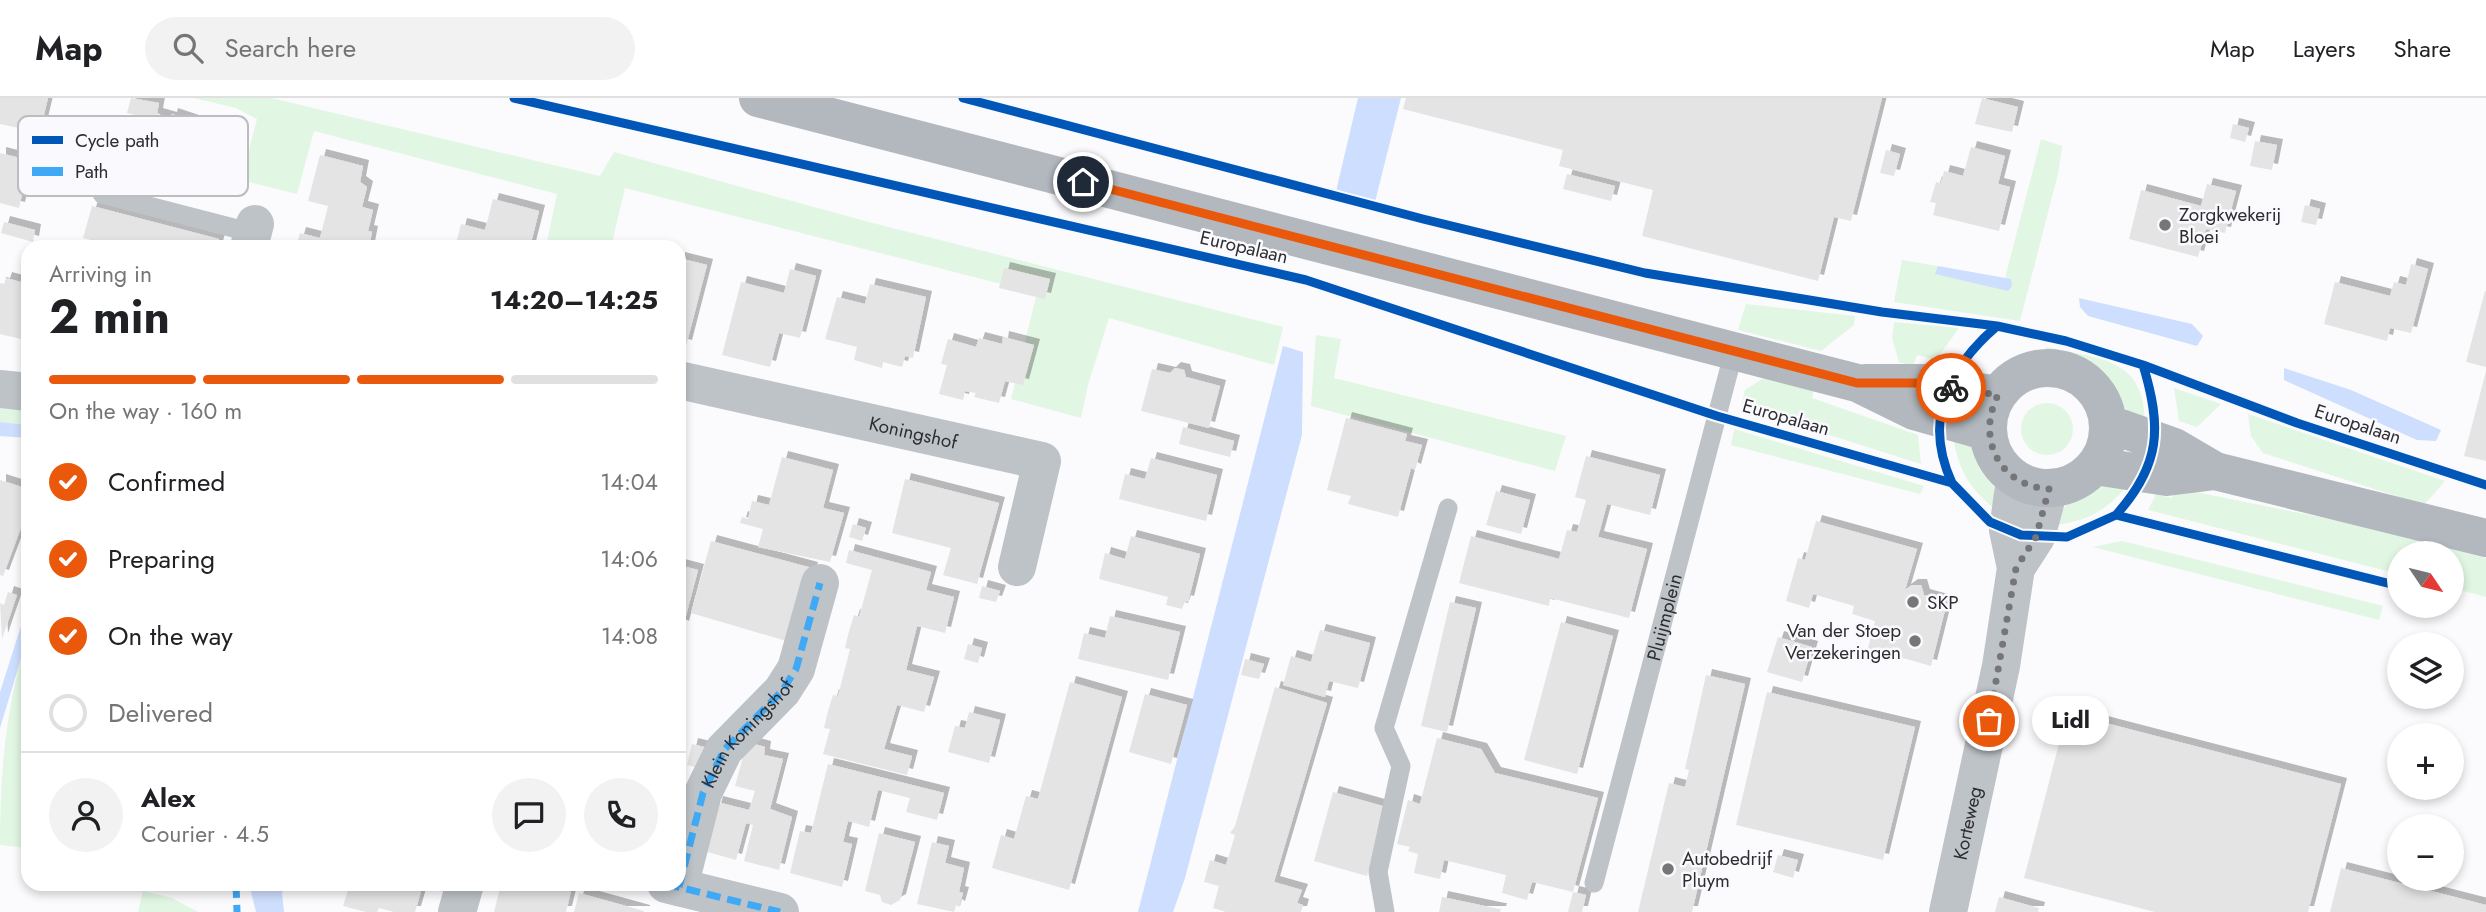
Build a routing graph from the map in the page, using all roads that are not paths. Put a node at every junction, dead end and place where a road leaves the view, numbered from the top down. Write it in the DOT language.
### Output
graph roads {
  1 [pos="758,98"];
  2 [pos="109,196"];
  3 [pos="252,235"];
  4 [pos="1734,351"];
  5 [pos="686,382"];
  6 [pos="1857,383"];
  7 [pos="0,389"];
  8 [pos="21,391"];
  9 [pos="1998,395"];
  10 [pos="2109,424"];
  11 [pos="1988,432"];
  12 [pos="2095,467"];
  13 [pos="2215,471"];
  14 [pos="2032,484"];
  15 [pos="1448,508"];
  16 [pos="2486,538"];
  17 [pos="1017,567"];
  18 [pos="820,583"];
  19 [pos="686,847"];
  20 [pos="1594,883"];
  21 [pos="686,889"];
  22 [pos="463,891"];
  23 [pos="457,912"];
  24 [pos="780,912"];
  25 [pos="1385,912"];
  26 [pos="1948,912"];
  1 -- 4 [label="main road, Europalaan"];
  2 -- 3 [label="lane"];
  4 -- 6 [label="main road, Europalaan"];
  4 -- 20 [label="lane, Pluijmplein"];
  5 -- 17 [label="street, Koningshof"];
  6 -- 9 [label="main road, Europalaan"];
  6 -- 11 [label="main road, Europalaan"];
  7 -- 8 [label="street"];
  9 -- 10 [label="main road"];
  9 -- 11 [label="main road"];
  10 -- 12 [label="main road"];
  10 -- 13 [label="main road"];
  11 -- 14 [label="main road"];
  12 -- 13 [label="main road"];
  12 -- 14 [label="main road"];
  13 -- 16 [label="main road"];
  14 -- 26 [label="street, Korteweg"];
  15 -- 25 [label="lane"];
  18 -- 19 [label="street, Klein Koningshof"];
  21 -- 24 [label="street"];
  22 -- 23 [label="street"];
}
